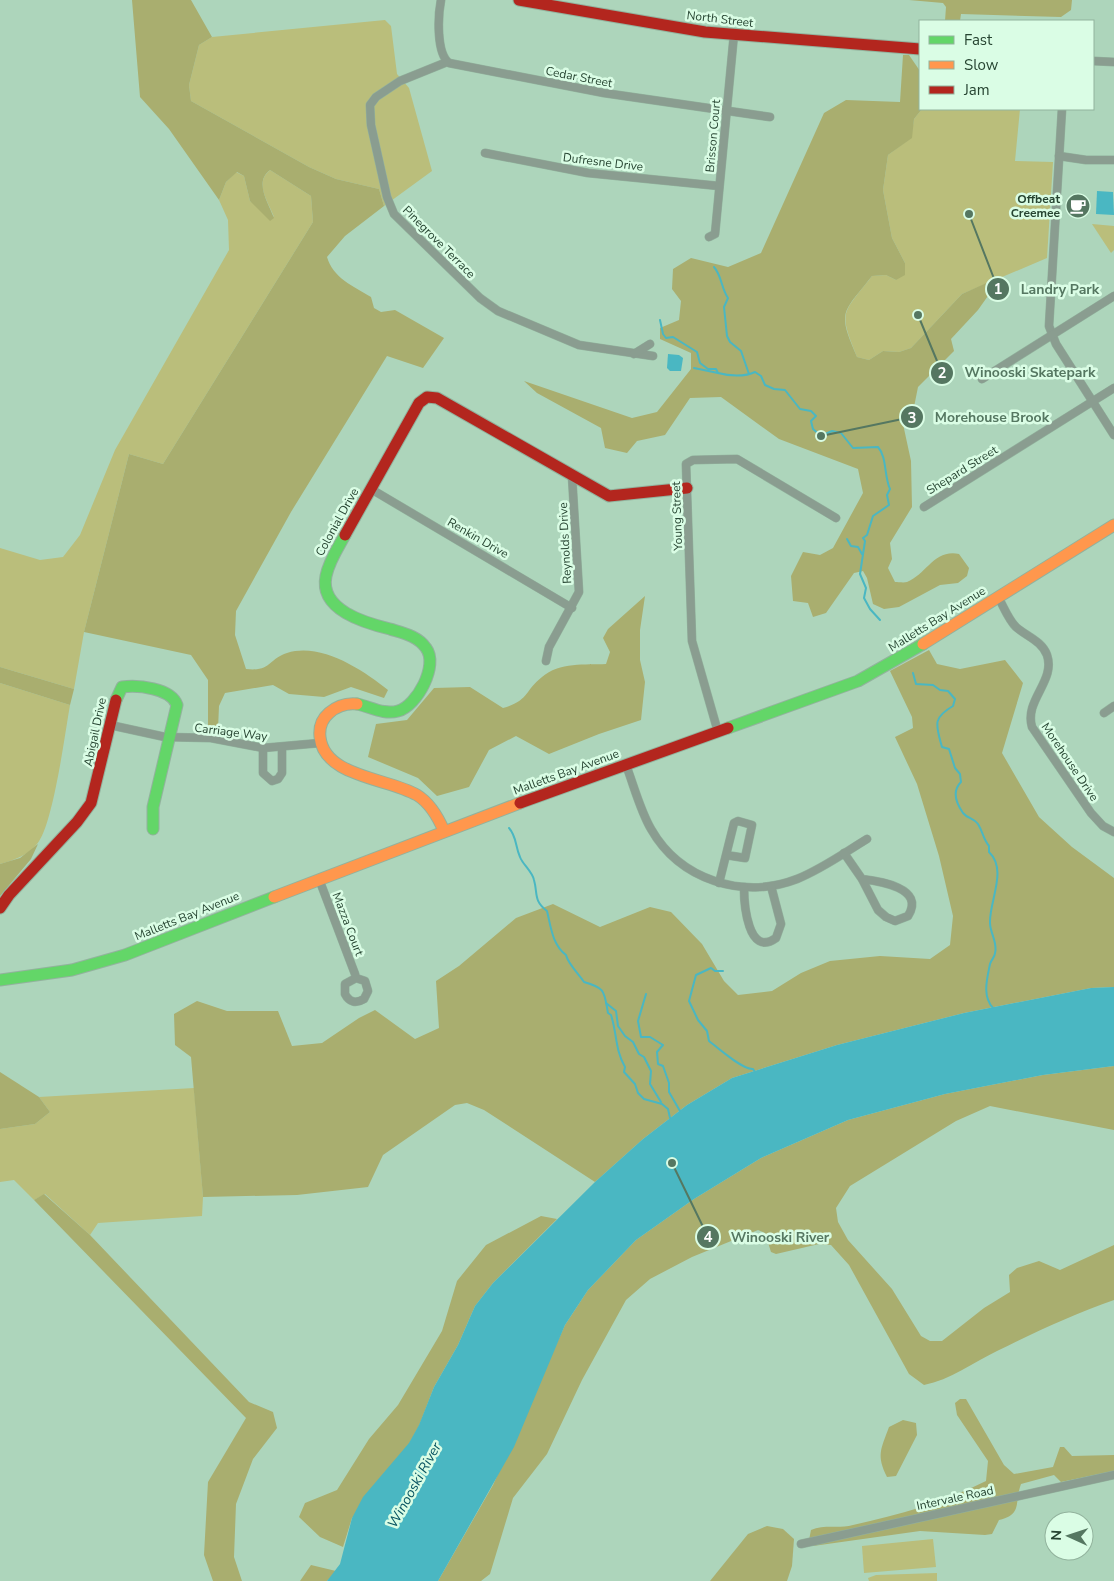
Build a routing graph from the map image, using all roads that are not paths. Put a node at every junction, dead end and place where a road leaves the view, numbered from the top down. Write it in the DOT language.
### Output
graph roads {
  1 [pos="440,0"];
  2 [pos="519,0"];
  3 [pos="734,34"];
  4 [pos="919,49"];
  5 [pos="1094,60"];
  6 [pos="447,62"];
  7 [pos="1114,62"];
  8 [pos="1062,110"];
  9 [pos="726,112"];
  10 [pos="770,117"];
  11 [pos="485,154"];
  12 [pos="1059,156"];
  13 [pos="1114,160"];
  14 [pos="719,186"];
  15 [pos="709,237"];
  16 [pos="1114,296"];
  17 [pos="1051,335"];
  18 [pos="650,344"];
  19 [pos="634,354"];
  20 [pos="652,356"];
  21 [pos="982,379"];
  22 [pos="1114,388"];
  23 [pos="1093,402"];
  24 [pos="1114,436"];
  25 [pos="572,476"];
  26 [pos="687,488"];
  27 [pos="371,489"];
  28 [pos="924,507"];
  29 [pos="836,518"];
  30 [pos="1114,525"];
  31 [pos="998,597"];
  32 [pos="572,608"];
  33 [pos="546,661"];
  34 [pos="1114,706"];
  35 [pos="1104,713"];
  36 [pos="110,725"];
  37 [pos="718,732"];
  38 [pos="170,737"];
  39 [pos="320,743"];
  40 [pos="262,748"];
  41 [pos="282,748"];
  42 [pos="626,765"];
  43 [pos="153,829"];
  44 [pos="444,831"];
  45 [pos="1114,832"];
  46 [pos="867,839"];
  47 [pos="844,853"];
  48 [pos="726,855"];
  49 [pos="862,878"];
  50 [pos="319,879"];
  51 [pos="719,883"];
  52 [pos="771,886"];
  53 [pos="744,887"];
  54 [pos="0,908"];
  55 [pos="356,978"];
  56 [pos="0,980"];
  57 [pos="1114,1475"];
  58 [pos="801,1544"];
  1 -- 6 [label="street"];
  2 -- 3 [label="street, North Street"];
  3 -- 4 [label="street, North Street"];
  3 -- 9 [label="street, Brisson Court"];
  5 -- 7 [label="street"];
  6 -- 9 [label="street, Cedar Street"];
  6 -- 19 [label="street, Pinegrove Terrace"];
  8 -- 12 [label="street"];
  9 -- 10 [label="street, Cedar Street"];
  9 -- 14 [label="street, Brisson Court"];
  11 -- 14 [label="street, Dufresne Drive"];
  12 -- 13 [label="street"];
  12 -- 17 [label="street"];
  14 -- 15 [label="street, Brisson Court"];
  16 -- 17 [label="street"];
  17 -- 21 [label="street"];
  17 -- 23 [label="street"];
  18 -- 19 [label="street"];
  19 -- 20 [label="street, Pinegrove Terrace"];
  22 -- 23 [label="street, Shepard Street"];
  23 -- 24 [label="street"];
  23 -- 28 [label="street, Shepard Street"];
  25 -- 26 [label="street, Colonial Drive"];
  25 -- 27 [label="street, Colonial Drive"];
  25 -- 32 [label="street, Reynolds Drive"];
  26 -- 29 [label="street, Young Street"];
  26 -- 37 [label="street, Young Street"];
  27 -- 32 [label="street, Renkin Drive"];
  27 -- 39 [label="street, Colonial Drive"];
  30 -- 31 [label="street, Malletts Bay Avenue"];
  31 -- 37 [label="street, Malletts Bay Avenue"];
  31 -- 45 [label="street, Morehouse Drive"];
  32 -- 33 [label="street, Reynolds Drive"];
  34 -- 35 [label="street"];
  36 -- 38 [label="street, Carriage Way"];
  36 -- 38 [label="street, Abigail Drive"];
  36 -- 54 [label="street, Abigail Drive"];
  37 -- 42 [label="street, Malletts Bay Avenue"];
  38 -- 40 [label="street, Carriage Way"];
  38 -- 43 [label="street, Abigail Drive"];
  39 -- 41 [label="street, Carriage Way"];
  39 -- 44 [label="street"];
  40 -- 41 [label="street, Carriage Way"];
  40 -- 41 [label="street"];
  42 -- 44 [label="street, Malletts Bay Avenue"];
  42 -- 51 [label="street"];
  44 -- 50 [label="street, Malletts Bay Avenue"];
  46 -- 47 [label="street"];
  47 -- 49 [label="street"];
  47 -- 52 [label="street"];
  48 -- 48 [label="street"];
  48 -- 51 [label="street"];
  49 -- 49 [label="street"];
  50 -- 55 [label="street, Mazza Court"];
  50 -- 56 [label="street, Malletts Bay Avenue"];
  51 -- 53 [label="street"];
  52 -- 53 [label="street"];
  52 -- 53 [label="street"];
  57 -- 58 [label="street, Intervale Road"];
}
